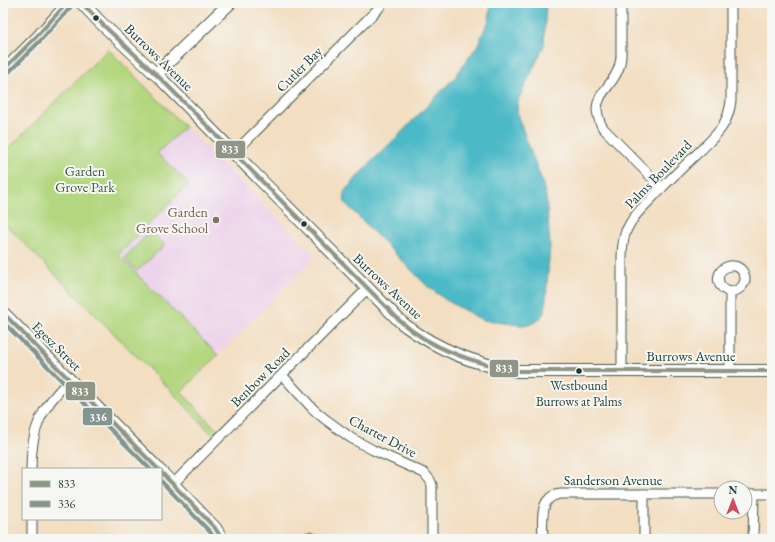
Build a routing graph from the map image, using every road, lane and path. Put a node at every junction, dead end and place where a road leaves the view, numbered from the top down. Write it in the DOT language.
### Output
graph roads {
  1 [pos="67,3"];
  2 [pos="82,3"];
  3 [pos="230,3"];
  4 [pos="382,3"];
  5 [pos="621,3"];
  6 [pos="731,3"];
  7 [pos="3,70"];
  8 [pos="156,74"];
  9 [pos="234,153"];
  10 [pos="662,188"];
  11 [pos="368,289"];
  12 [pos="730,292"];
  13 [pos="3,313"];
  14 [pos="730,371"];
  15 [pos="772,371"];
  16 [pos="622,372"];
  17 [pos="282,375"];
  18 [pos="70,380"];
  19 [pos="31,468"];
  20 [pos="157,468"];
  21 [pos="162,473"];
  22 [pos="173,484"];
  23 [pos="644,494"];
  24 [pos="713,494"];
  25 [pos="753,494"];
  26 [pos="772,494"];
  27 [pos="32,520"];
  28 [pos="751,520"];
  29 [pos="32,539"];
  30 [pos="222,539"];
  31 [pos="303,539"];
  32 [pos="315,539"];
  33 [pos="432,539"];
  34 [pos="543,539"];
  35 [pos="644,539"];
  36 [pos="753,539"];
  1 -- 7 [label="street"];
  2 -- 8 [label="street, Burrows Avenue"];
  3 -- 8 [label="street"];
  4 -- 9 [label="street, Cutler Bay"];
  5 -- 10 [label="street"];
  6 -- 10 [label="street, Palms Boulevard"];
  8 -- 9 [label="street, Burrows Avenue"];
  9 -- 11 [label="street, Burrows Avenue"];
  10 -- 16 [label="street, Palms Boulevard"];
  11 -- 16 [label="street, Burrows Avenue"];
  11 -- 17 [label="street, Benbow Road"];
  12 -- 14 [label="street"];
  13 -- 18 [label="street, Egesz Street"];
  14 -- 15 [label="street, Burrows Avenue"];
  14 -- 16 [label="street, Burrows Avenue"];
  17 -- 22 [label="street, Benbow Road"];
  17 -- 33 [label="street, Charter Drive"];
  18 -- 19 [label="street"];
  18 -- 20 [label="street, Egesz Street"];
  21 -- 22 [label="street"];
  22 -- 30 [label="street"];
  23 -- 24 [label="street, Sanderson Avenue"];
  23 -- 34 [label="street, Sanderson Avenue"];
  23 -- 35 [label="street"];
  25 -- 26 [label="street"];
  27 -- 29 [label="street"];
  28 -- 36 [label="street"];
  31 -- 32 [label="street"];
}
